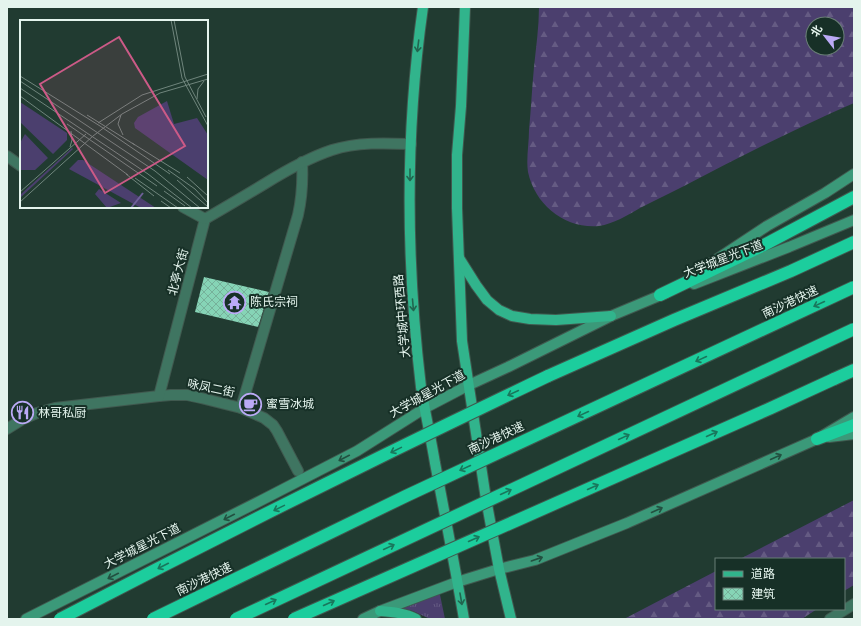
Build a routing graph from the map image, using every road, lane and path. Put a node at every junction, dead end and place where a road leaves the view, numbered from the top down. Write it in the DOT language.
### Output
graph roads {
  1 [pos="423,7"];
  2 [pos="465,7"];
  3 [pos="411,144"];
  4 [pos="7,156"];
  5 [pos="302,162"];
  6 [pos="20,165"];
  7 [pos="854,174"];
  8 [pos="854,197"];
  9 [pos="185,208"];
  10 [pos="206,219"];
  11 [pos="854,220"];
  12 [pos="854,242"];
  13 [pos="458,257"];
  14 [pos="854,287"];
  15 [pos="660,295"];
  16 [pos="611,316"];
  17 [pos="854,330"];
  18 [pos="854,370"];
  19 [pos="469,385"];
  20 [pos="159,396"];
  21 [pos="241,408"];
  22 [pos="425,408"];
  23 [pos="854,417"];
  24 [pos="854,425"];
  25 [pos="7,429"];
  26 [pos="854,434"];
  27 [pos="817,439"];
  28 [pos="298,471"];
  29 [pos="499,569"];
  30 [pos="457,582"];
  31 [pos="854,604"];
  32 [pos="844,610"];
  33 [pos="845,610"];
  34 [pos="380,611"];
  35 [pos="26,619"];
  36 [pos="60,619"];
  37 [pos="153,619"];
  38 [pos="236,619"];
  39 [pos="294,619"];
  40 [pos="363,619"];
  41 [pos="416,619"];
  42 [pos="464,619"];
  43 [pos="511,619"];
  44 [pos="830,619"];
  1 -- 3 [label="main road, 大学城中环西路, one-way"];
  2 -- 13 [label="main road"];
  3 -- 5 [label="street"];
  3 -- 22 [label="main road, 大学城中环西路, one-way"];
  4 -- 6 [label="street"];
  5 -- 10 [label="street"];
  5 -- 21 [label="street"];
  7 -- 15 [label="main road"];
  8 -- 15 [label="highway"];
  9 -- 10 [label="street"];
  10 -- 20 [label="street, 北亭大街"];
  11 -- 15 [label="main road, 大学城星光下道"];
  12 -- 36 [label="highway, one-way, bridge"];
  13 -- 16 [label="main road"];
  13 -- 19 [label="main road"];
  14 -- 37 [label="highway, 南沙港快速, one-way, bridge"];
  15 -- 16 [label="main road, 大学城星光下道"];
  16 -- 19 [label="main road, 大学城星光下道"];
  38 -- 17 [label="highway, one-way, bridge"];
  39 -- 18 [label="highway, one-way, bridge"];
  19 -- 22 [label="main road, 大学城星光下道"];
  19 -- 29 [label="main road"];
  20 -- 21 [label="street, 咏凤二街"];
  20 -- 25 [label="street"];
  21 -- 28 [label="street, 咏凤二街"];
  22 -- 30 [label="main road, 大学城中环西路"];
  22 -- 35 [label="main road, 大学城星光下道, one-way"];
  23 -- 27 [label="main road"];
  24 -- 27 [label="highway"];
  26 -- 27 [label="main road"];
  29 -- 27 [label="main road, one-way"];
  29 -- 30 [label="main road"];
  29 -- 43 [label="main road"];
  30 -- 34 [label="main road"];
  30 -- 42 [label="main road, 大学城中环西路, one-way"];
  31 -- 33 [label="street"];
  32 -- 44 [label="street"];
  34 -- 40 [label="main road"];
  34 -- 41 [label="main road"];
}
